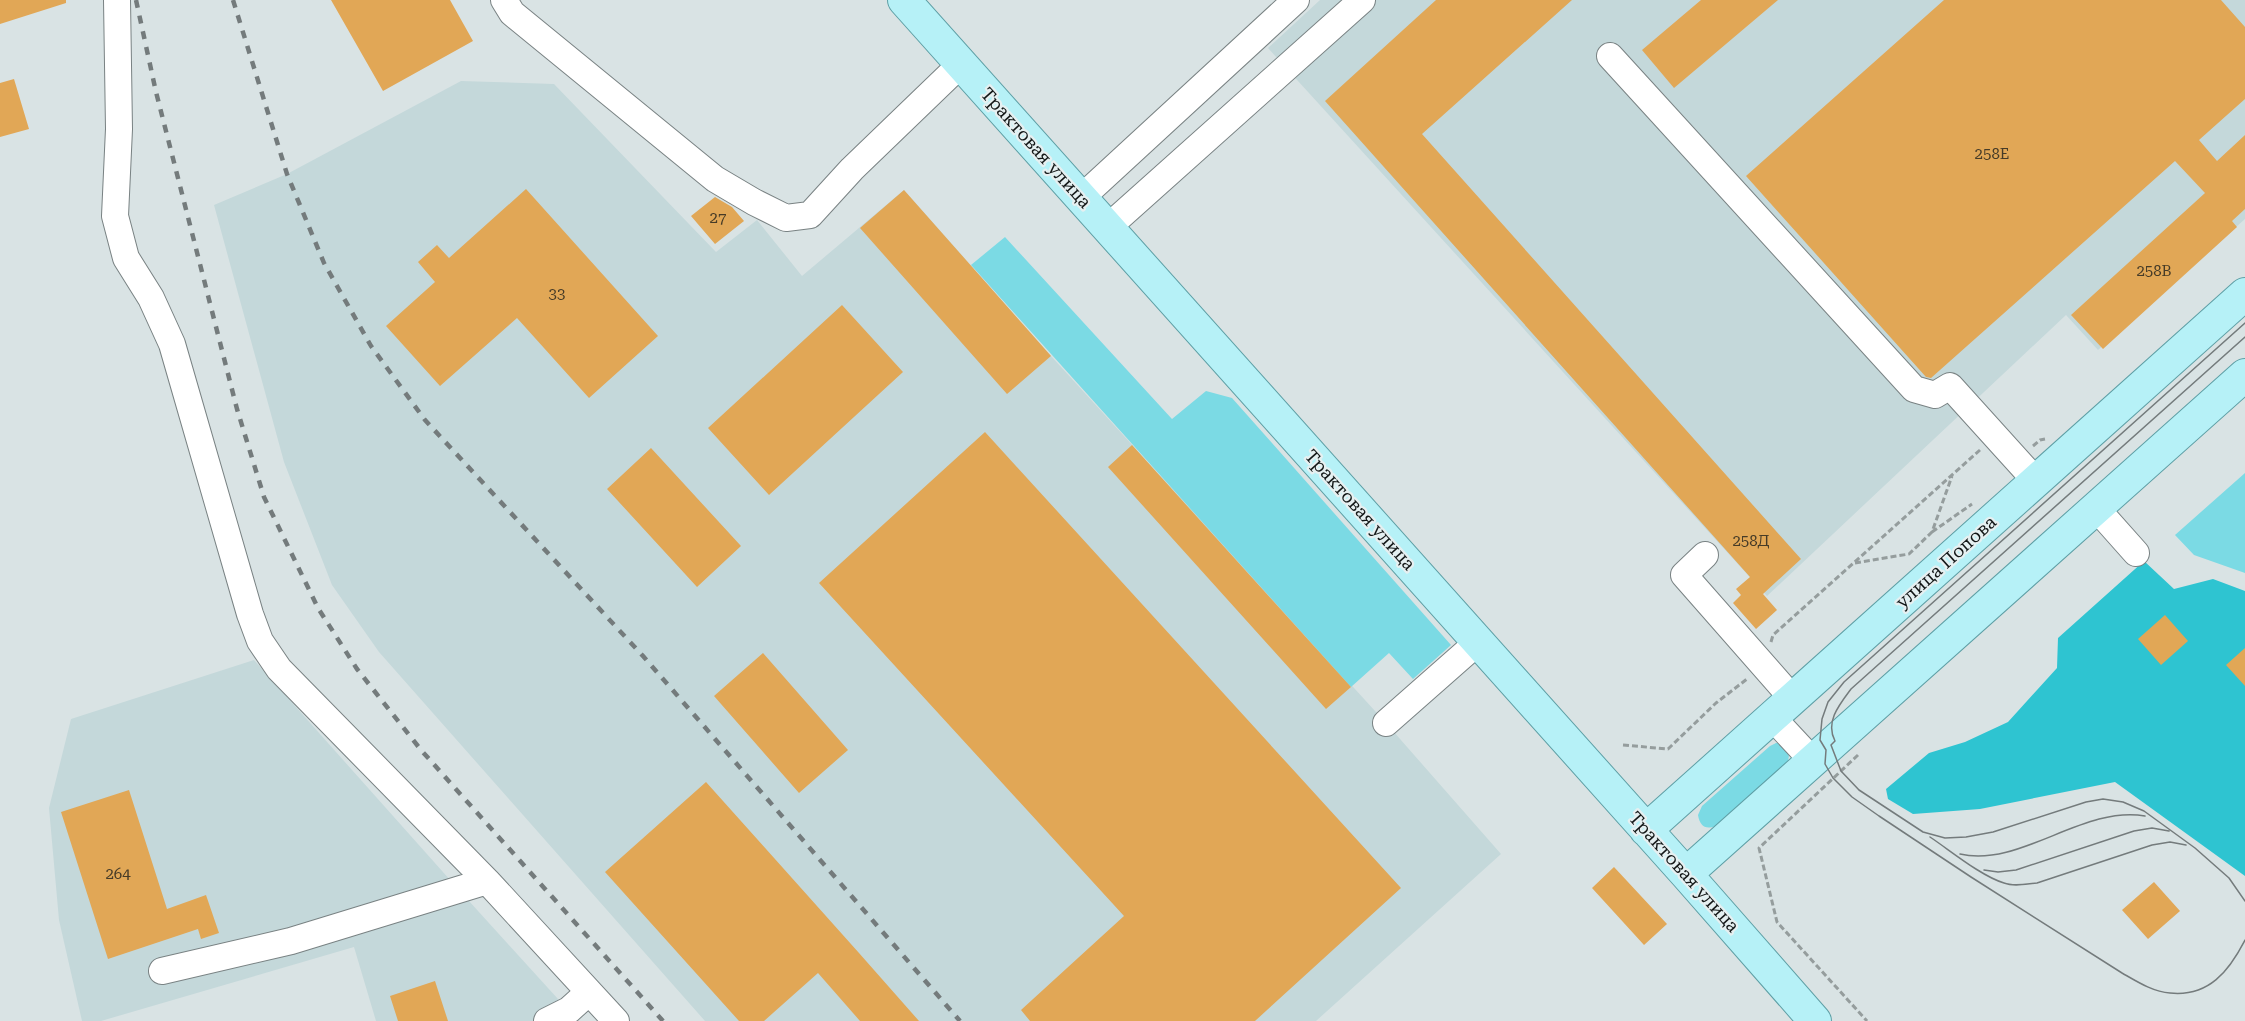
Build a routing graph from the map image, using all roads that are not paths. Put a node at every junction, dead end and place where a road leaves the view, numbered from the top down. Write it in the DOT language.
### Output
graph roads {
  1 [pos="117,0"];
  2 [pos="504,0"];
  3 [pos="904,0"];
  4 [pos="1296,0"];
  5 [pos="1362,0"];
  6 [pos="1610,56"];
  7 [pos="961,64"];
  8 [pos="1081,198"];
  9 [pos="1107,228"];
  10 [pos="2245,294"];
  11 [pos="2245,375"];
  12 [pos="2026,471"];
  13 [pos="2096,508"];
  14 [pos="2136,553"];
  15 [pos="1705,555"];
  16 [pos="1478,642"];
  17 [pos="1783,708"];
  18 [pos="1386,723"];
  19 [pos="1813,761"];
  20 [pos="1646,830"];
  21 [pos="1686,874"];
  22 [pos="487,881"];
  23 [pos="162,971"];
  24 [pos="589,992"];
  25 [pos="547,1021"];
  26 [pos="616,1021"];
  27 [pos="1815,1021"];
  1 -- 22 [label="street"];
  2 -- 7 [label="street"];
  3 -- 7 [label="main road, Трактовая улица"];
  4 -- 8 [label="street"];
  5 -- 9 [label="street"];
  6 -- 12 [label="street"];
  7 -- 8 [label="main road, Трактовая улица"];
  8 -- 9 [label="main road, Трактовая улица"];
  9 -- 16 [label="main road, Трактовая улица"];
  10 -- 12 [label="main road, улица Попова"];
  11 -- 13 [label="main road"];
  12 -- 17 [label="main road, улица Попова"];
  13 -- 14 [label="street"];
  13 -- 19 [label="main road"];
  15 -- 17 [label="street"];
  16 -- 18 [label="street"];
  16 -- 20 [label="main road, Трактовая улица"];
  17 -- 19 [label="street"];
  17 -- 20 [label="main road, улица Попова"];
  19 -- 21 [label="main road"];
  20 -- 21 [label="main road, Трактовая улица"];
  21 -- 27 [label="main road, Трактовая улица"];
  22 -- 23 [label="street"];
  22 -- 24 [label="street"];
  24 -- 25 [label="street"];
  24 -- 26 [label="street"];
}
